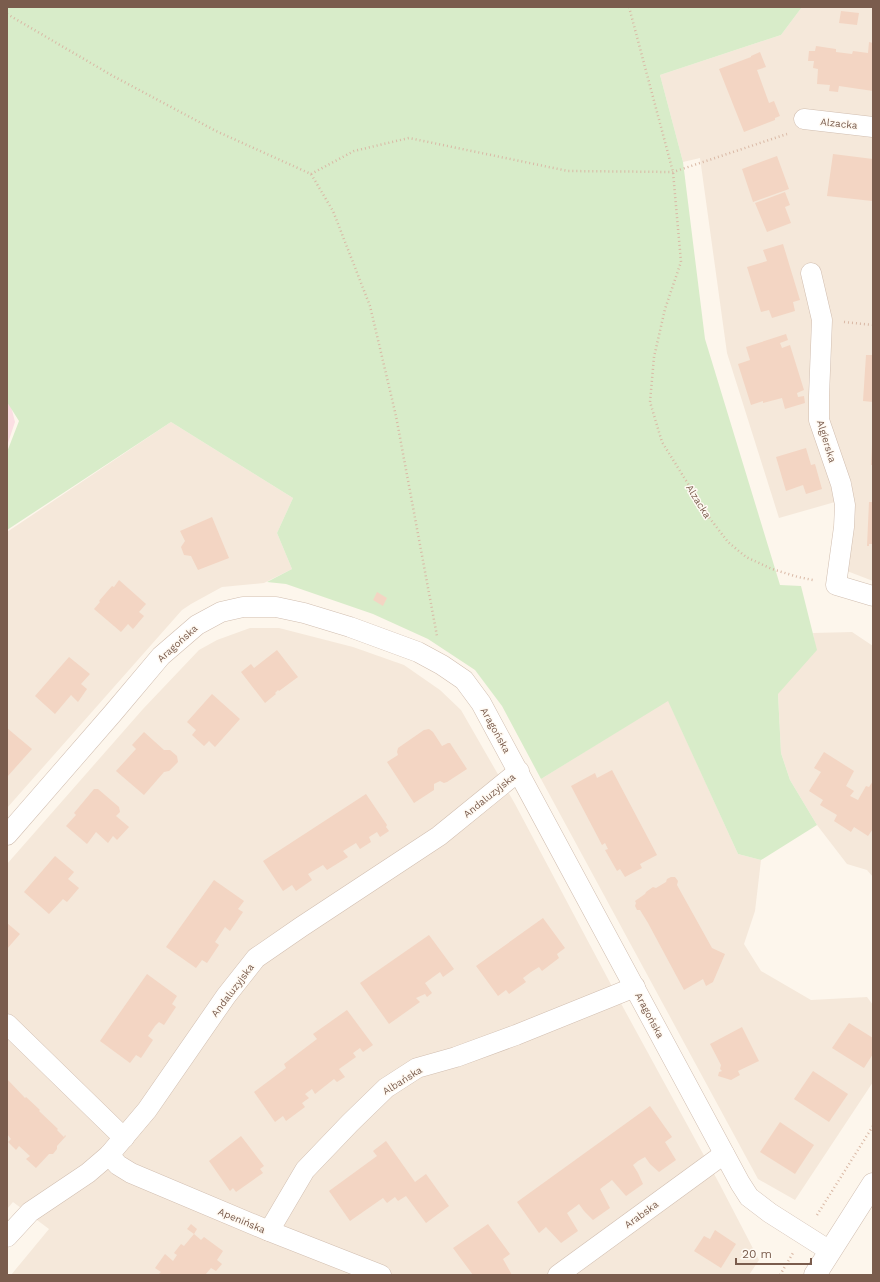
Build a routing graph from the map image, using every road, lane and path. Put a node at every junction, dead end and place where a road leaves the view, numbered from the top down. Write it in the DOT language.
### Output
graph roads {
  1 [pos="629,7"];
  2 [pos="7,14"];
  3 [pos="804,119"];
  4 [pos="873,127"];
  5 [pos="673,172"];
  6 [pos="311,174"];
  7 [pos="811,273"];
  8 [pos="837,322"];
  9 [pos="873,325"];
  10 [pos="836,585"];
  11 [pos="873,596"];
  12 [pos="442,664"];
  13 [pos="519,771"];
  14 [pos="7,835"];
  15 [pos="635,987"];
  16 [pos="7,1024"];
  17 [pos="873,1126"];
  18 [pos="124,1138"];
  19 [pos="724,1154"];
  20 [pos="109,1155"];
  21 [pos="873,1184"];
  22 [pos="269,1231"];
  23 [pos="805,1235"];
  24 [pos="7,1237"];
  25 [pos="830,1251"];
  26 [pos="381,1275"];
  27 [pos="558,1275"];
  28 [pos="780,1275"];
  29 [pos="815,1275"];
  1 -- 5 [label="path, Alzacka"];
  2 -- 6 [label="path"];
  3 -- 4 [label="street, Alzacka"];
  3 -- 5 [label="path"];
  5 -- 6 [label="path"];
  5 -- 10 [label="path, Alzacka"];
  6 -- 12 [label="path"];
  7 -- 10 [label="street, Algierska"];
  8 -- 9 [label="path"];
  10 -- 11 [label="street"];
  12 -- 13 [label="street, Aragońska"];
  12 -- 14 [label="street, Aragońska"];
  13 -- 15 [label="street, Aragońska"];
  13 -- 18 [label="street, Andaluzyjska"];
  15 -- 19 [label="street, Aragońska"];
  15 -- 22 [label="street, Albańska"];
  16 -- 18 [label="street"];
  17 -- 23 [label="path"];
  18 -- 20 [label="street, Andaluzyjska"];
  19 -- 23 [label="street, Aragońska"];
  19 -- 27 [label="street, Arabska"];
  20 -- 22 [label="street, Apenińska"];
  20 -- 24 [label="street, Andaluzyjska"];
  21 -- 25 [label="street"];
  22 -- 26 [label="street, Apenińska"];
  23 -- 25 [label="street, Aragońska"];
  23 -- 28 [label="path"];
  25 -- 29 [label="street"];
}
